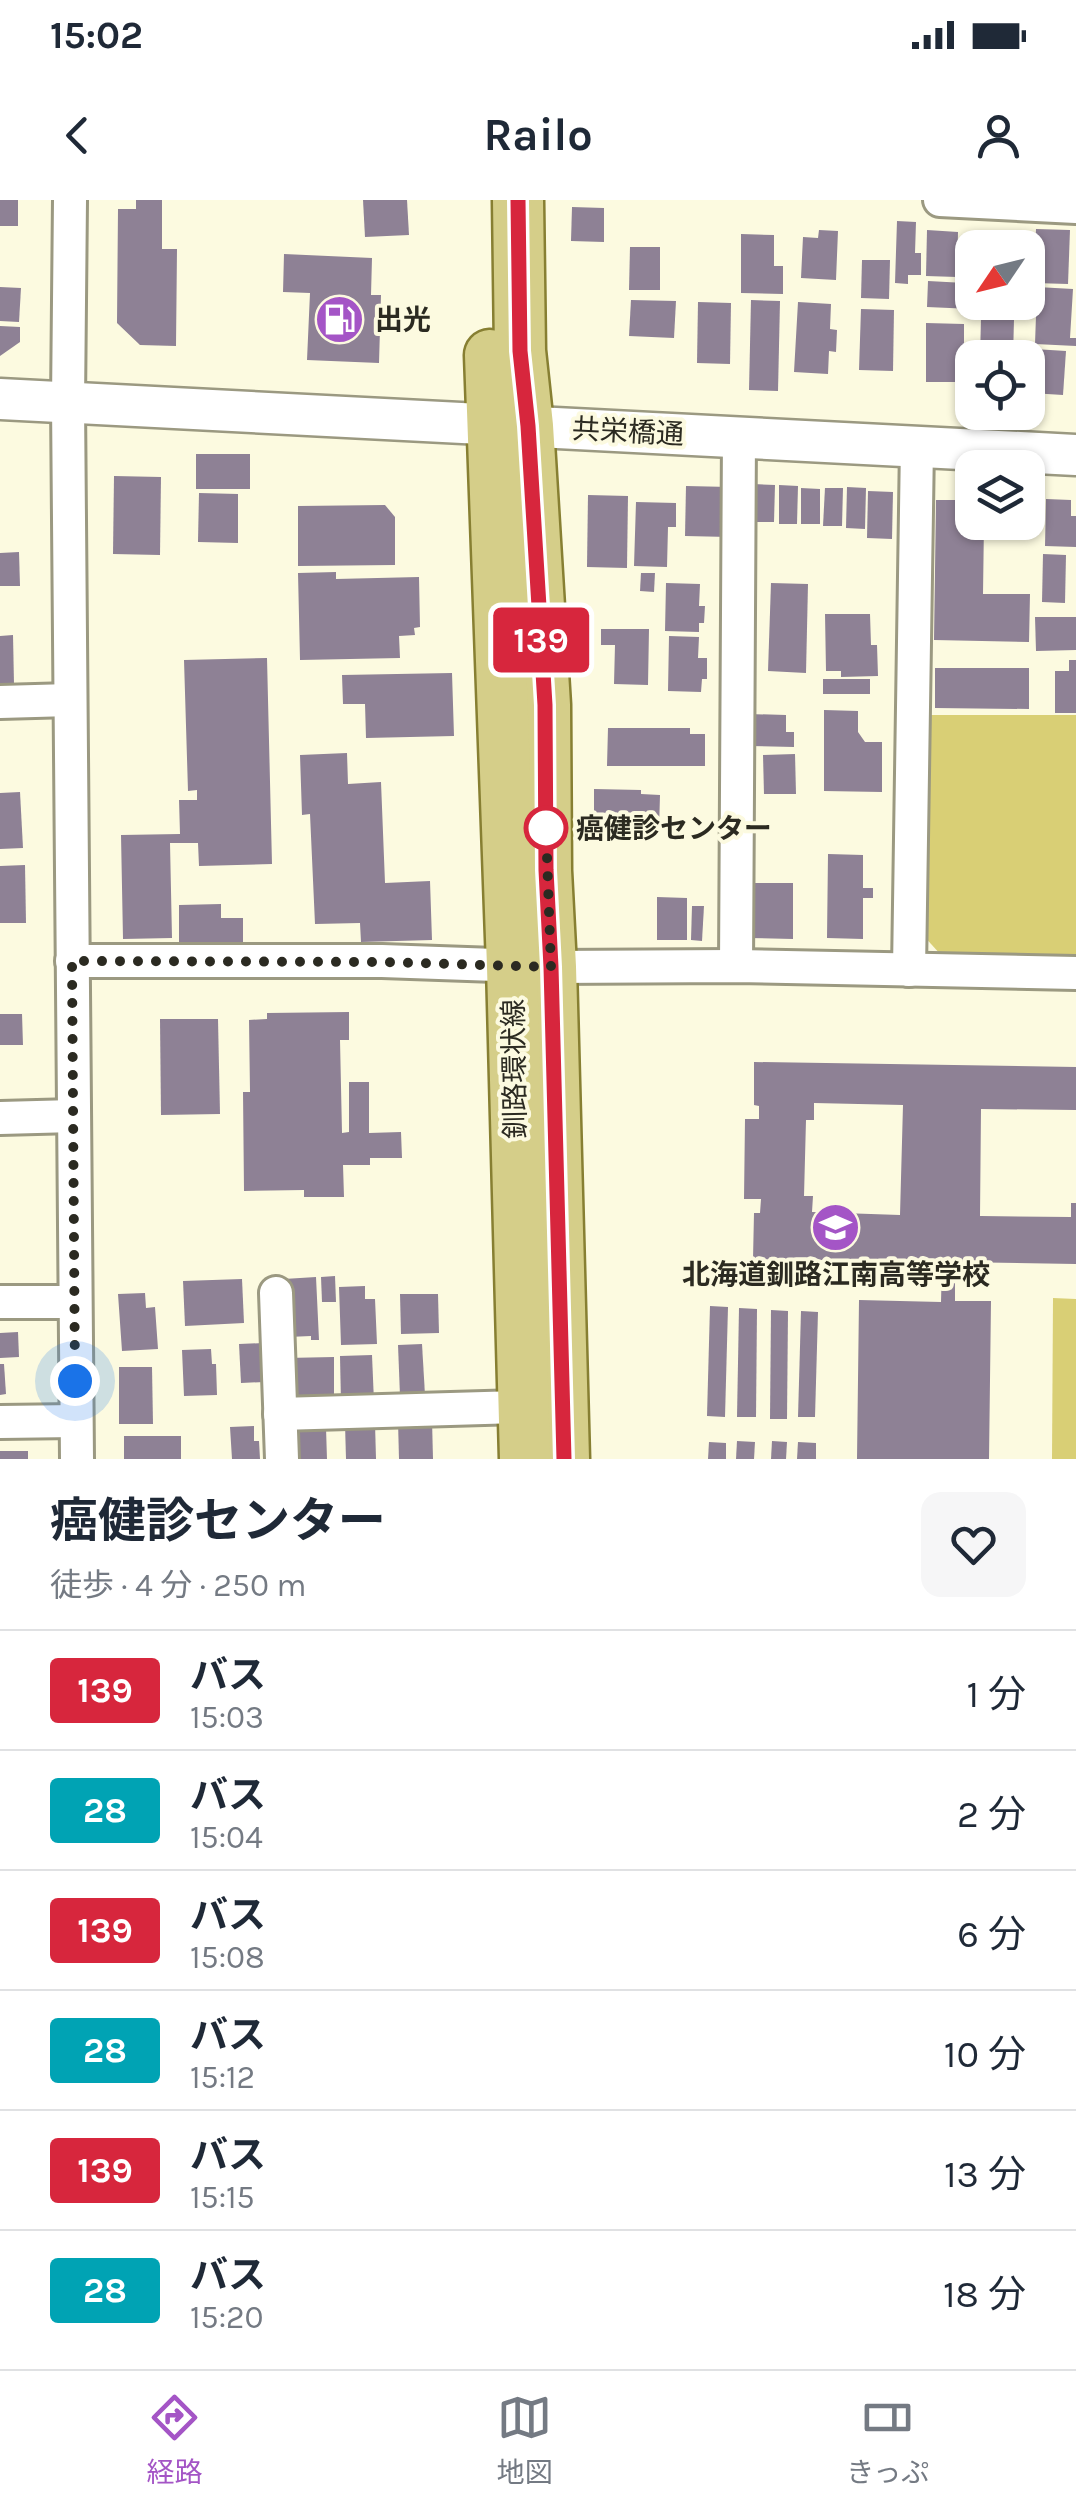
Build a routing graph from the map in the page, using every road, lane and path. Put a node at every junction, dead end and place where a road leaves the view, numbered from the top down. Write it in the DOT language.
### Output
graph roads {
  1 [pos="70,200"];
  2 [pos="484,200"];
  3 [pos="518,200"];
  4 [pos="940,200"];
  5 [pos="963,200"];
  6 [pos="1076,207"];
  7 [pos="0,399"];
  8 [pos="68,402"];
  9 [pos="510,425"];
  10 [pos="739,436"];
  11 [pos="917,446"];
  12 [pos="1076,455"];
  13 [pos="70,700"];
  14 [pos="0,702"];
  15 [pos="72,961"];
  16 [pos="532,966"];
  17 [pos="736,966"];
  18 [pos="909,970"];
  19 [pos="1076,973"];
  20 [pos="74,1116"];
  21 [pos="0,1118"];
  22 [pos="276,1293"];
  23 [pos="0,1302"];
  24 [pos="74,1302"];
  25 [pos="522,1406"];
  26 [pos="280,1414"];
  27 [pos="76,1421"];
  28 [pos="0,1422"];
  29 [pos="77,1459"];
  30 [pos="282,1459"];
  31 [pos="525,1459"];
  32 [pos="564,1459"];
  1 -- 8 [label="street"];
  2 -- 9 [label="main road, 釧路環状線"];
  3 -- 9 [label="main road, 釧路環状線"];
  4 -- 5 [label="street"];
  5 -- 6 [label="street"];
  7 -- 8 [label="street, 共栄橋通"];
  8 -- 9 [label="street, 共栄橋通"];
  8 -- 13 [label="street"];
  9 -- 10 [label="street, 共栄橋通"];
  9 -- 16 [label="main road, 釧路環状線"];
  10 -- 11 [label="street, 共栄橋通"];
  10 -- 17 [label="street"];
  11 -- 12 [label="street, 共栄橋通"];
  11 -- 18 [label="street"];
  13 -- 14 [label="street"];
  13 -- 15 [label="street"];
  15 -- 16 [label="street"];
  15 -- 20 [label="street"];
  16 -- 17 [label="street"];
  16 -- 25 [label="main road, 釧路環状線"];
  16 -- 32 [label="main road, 釧路環状線"];
  17 -- 18 [label="street"];
  18 -- 19 [label="street"];
  20 -- 21 [label="street"];
  20 -- 24 [label="street"];
  22 -- 26 [label="street"];
  23 -- 24 [label="street"];
  24 -- 27 [label="street"];
  25 -- 26 [label="street"];
  25 -- 31 [label="main road, 釧路環状線"];
  26 -- 30 [label="street"];
  27 -- 28 [label="street"];
  27 -- 29 [label="street"];
}
